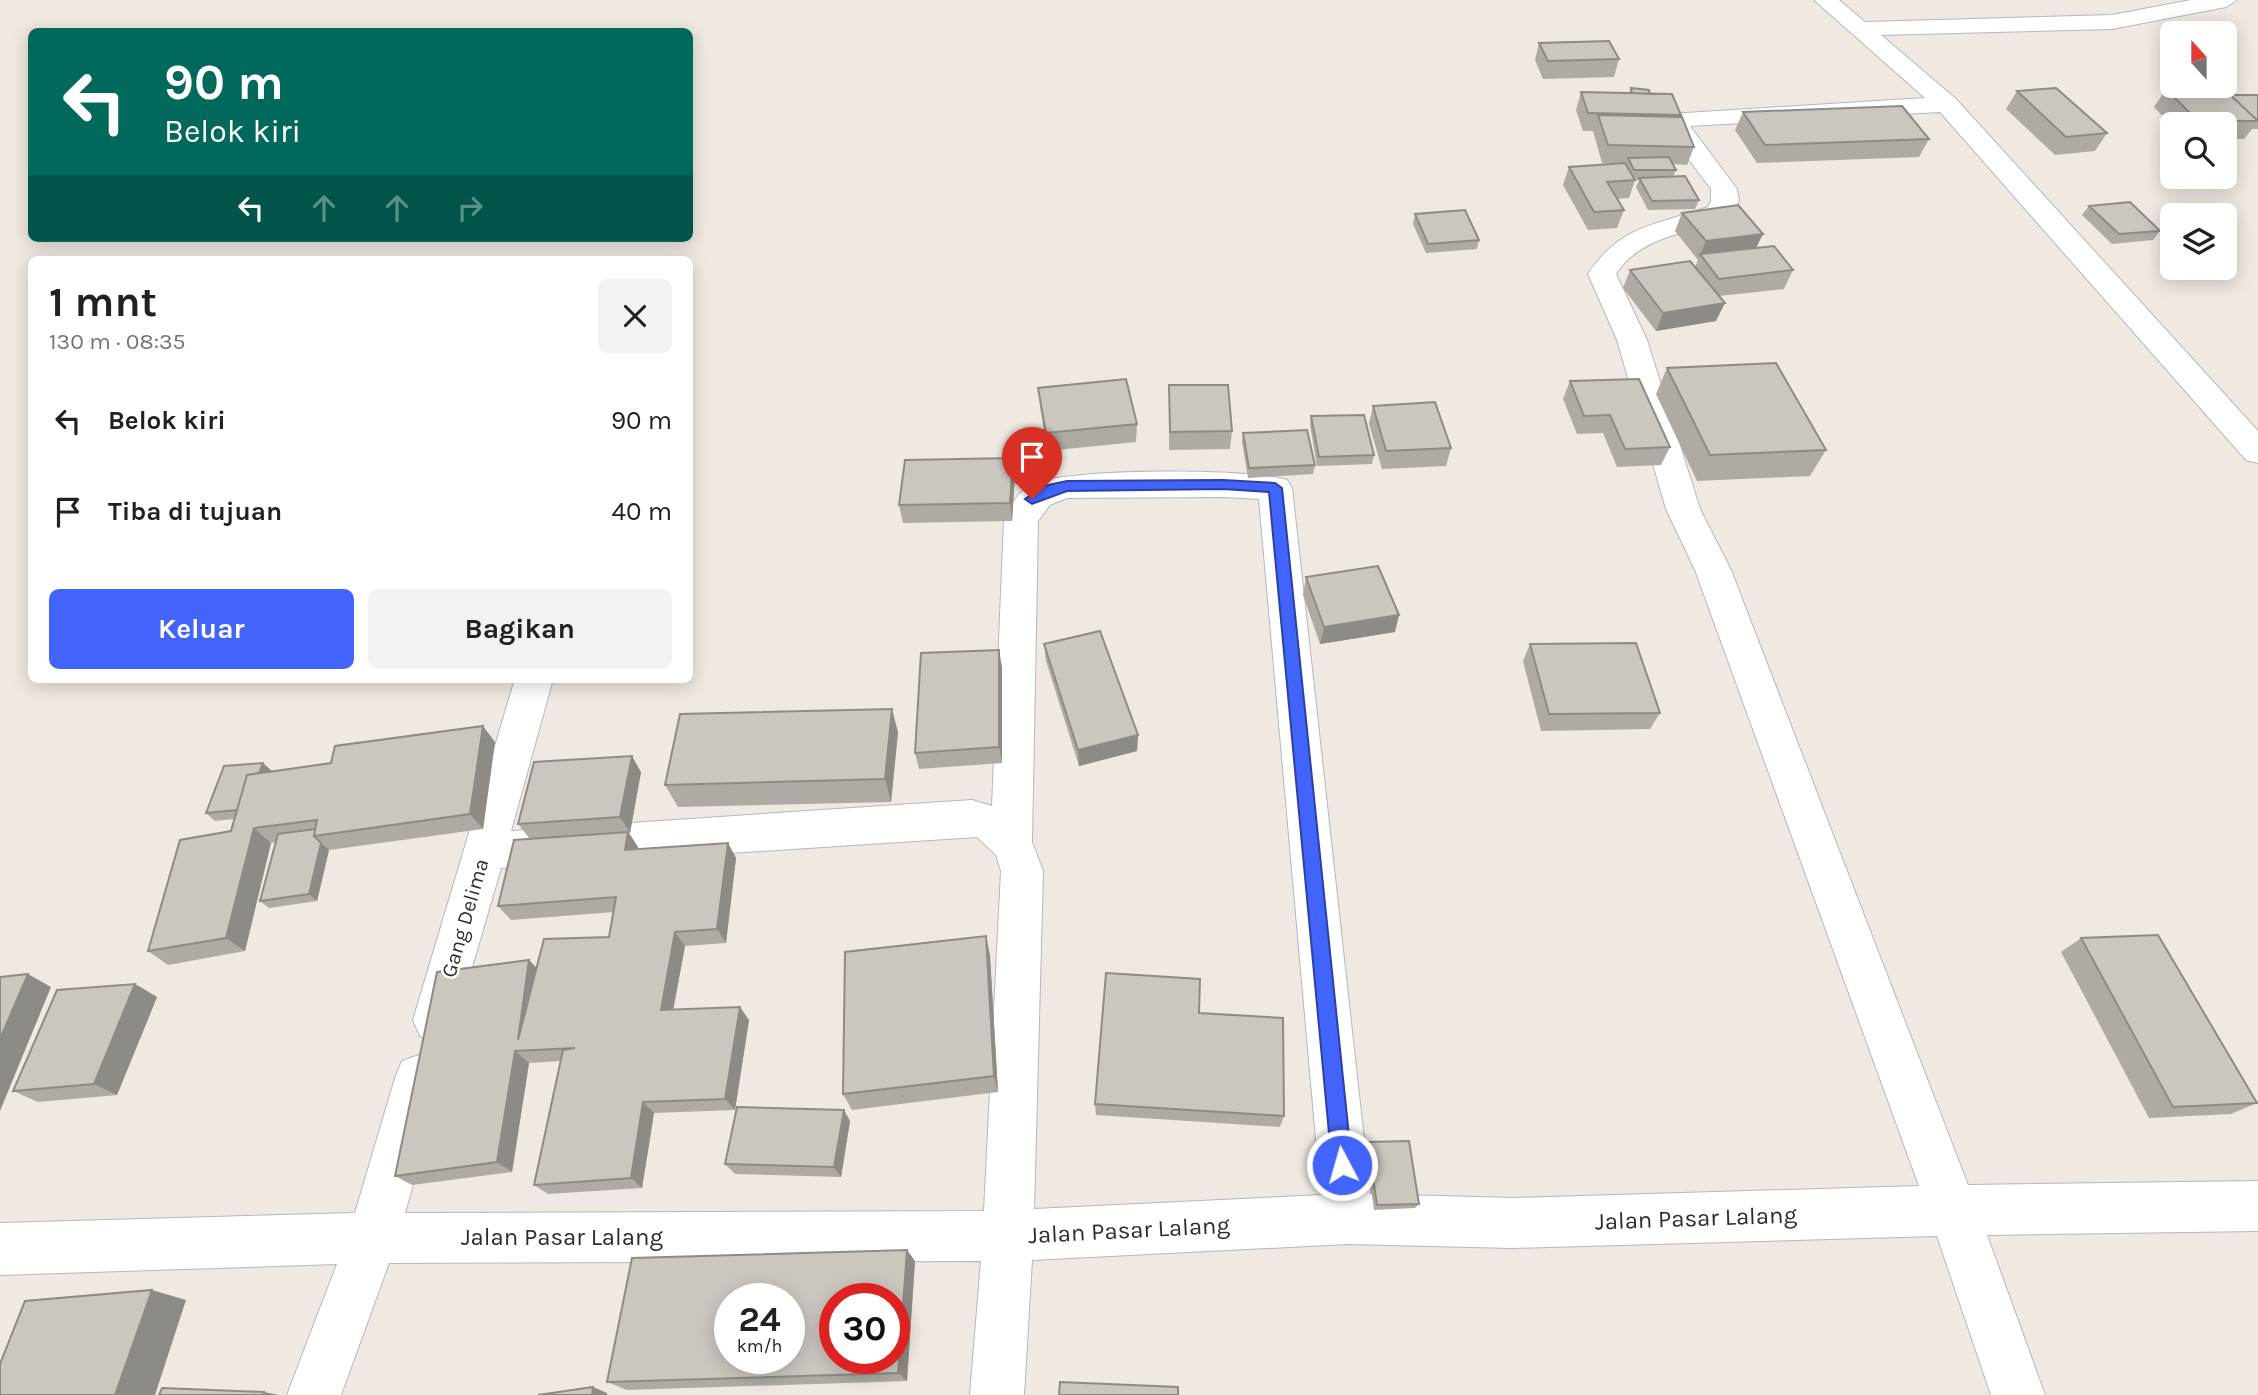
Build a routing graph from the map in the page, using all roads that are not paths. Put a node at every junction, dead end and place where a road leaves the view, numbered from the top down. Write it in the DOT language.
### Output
graph roads {
  1 [pos="1825,0"];
  2 [pos="2226,0"];
  3 [pos="1859,29"];
  4 [pos="1947,104"];
  5 [pos="2258,452"];
  6 [pos="533,683"];
  7 [pos="1012,841"];
  8 [pos="484,851"];
  9 [pos="2258,1206"];
  10 [pos="1953,1210"];
  11 [pos="1348,1219"];
  12 [pos="1008,1236"];
  13 [pos="373,1238"];
  14 [pos="0,1249"];
  15 [pos="314,1395"];
  16 [pos="998,1395"];
  17 [pos="2018,1395"];
  1 -- 3 [label="street"];
  2 -- 3 [label="street"];
  3 -- 4 [label="street"];
  4 -- 5 [label="street"];
  4 -- 10 [label="street"];
  6 -- 8 [label="street, Gang Delima"];
  7 -- 8 [label="street"];
  7 -- 11 [label="street"];
  7 -- 12 [label="street"];
  8 -- 13 [label="street, Gang Delima"];
  9 -- 10 [label="street, Jalan Pasar Lalang"];
  10 -- 11 [label="street, Jalan Pasar Lalang"];
  10 -- 17 [label="street"];
  11 -- 12 [label="street, Jalan Pasar Lalang"];
  12 -- 13 [label="street, Jalan Pasar Lalang"];
  12 -- 16 [label="street"];
  13 -- 14 [label="street, Jalan Pasar Lalang"];
  13 -- 15 [label="street, Gang Delima"];
}
